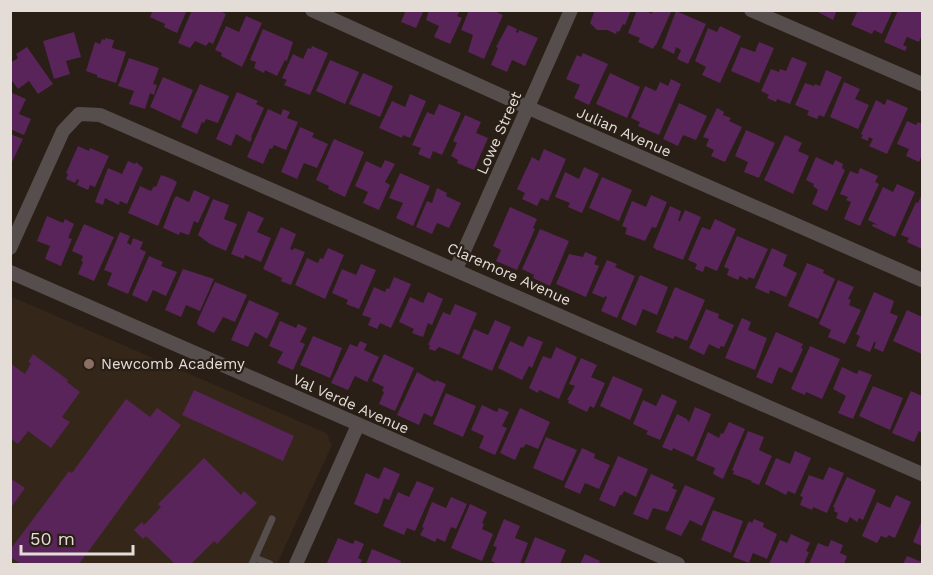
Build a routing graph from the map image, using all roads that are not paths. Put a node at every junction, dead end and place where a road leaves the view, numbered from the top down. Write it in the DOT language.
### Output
graph roads {
  1 [pos="312,10"];
  2 [pos="571,10"];
  3 [pos="751,10"];
  4 [pos="922,84"];
  5 [pos="529,108"];
  6 [pos="10,248"];
  7 [pos="456,269"];
  8 [pos="10,272"];
  9 [pos="922,280"];
  10 [pos="358,426"];
  11 [pos="922,474"];
  12 [pos="272,519"];
  13 [pos="253,561"];
  14 [pos="270,564"];
  15 [pos="296,564"];
  16 [pos="678,564"];
  1 -- 5 [label="street, Julian Avenue"];
  2 -- 5 [label="street, Lowe Street"];
  3 -- 4 [label="street"];
  5 -- 7 [label="street, Lowe Street"];
  5 -- 9 [label="street, Julian Avenue"];
  6 -- 7 [label="street, Claremore Avenue"];
  7 -- 11 [label="street, Claremore Avenue"];
  8 -- 10 [label="street, Val Verde Avenue"];
  10 -- 15 [label="street"];
  10 -- 16 [label="street, Val Verde Avenue"];
  12 -- 13 [label="lane"];
  13 -- 14 [label="lane"];
}
